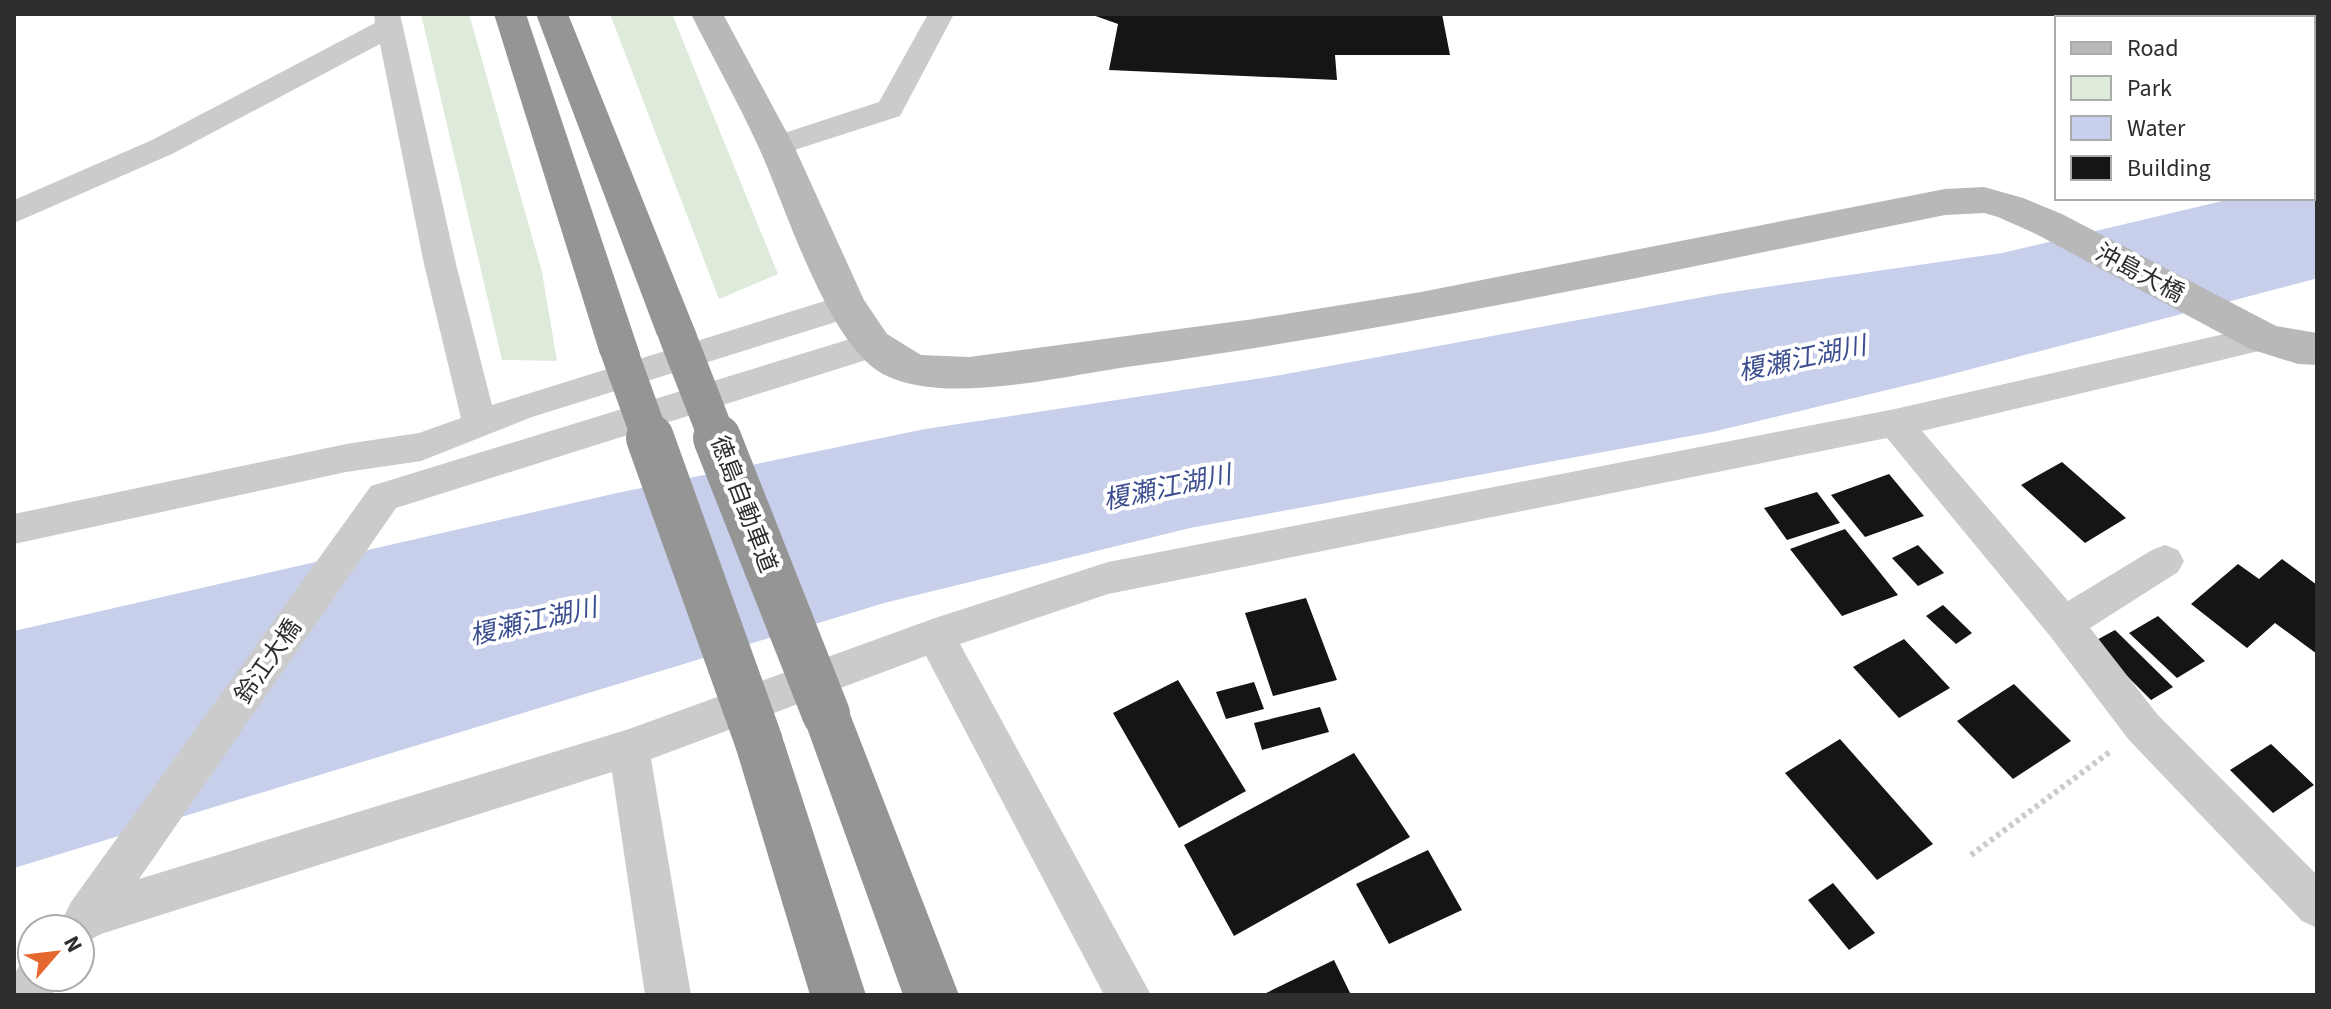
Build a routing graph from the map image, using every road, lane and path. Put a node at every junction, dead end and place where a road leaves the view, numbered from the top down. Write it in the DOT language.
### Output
graph roads {
  1 [pos="510,14"];
  2 [pos="552,14"];
  3 [pos="707,14"];
  4 [pos="941,14"];
  5 [pos="388,20"];
  6 [pos="776,146"];
  7 [pos="14,212"];
  8 [pos="847,306"];
  9 [pos="2247,330"];
  10 [pos="873,345"];
  11 [pos="2317,349"];
  12 [pos="1895,423"];
  13 [pos="480,425"];
  14 [pos="14,529"];
  15 [pos="2165,561"];
  16 [pos="2064,624"];
  17 [pos="935,635"];
  18 [pos="2143,727"];
  19 [pos="629,748"];
  20 [pos="1971,855"];
  21 [pos="2317,906"];
  22 [pos="89,913"];
  23 [pos="96,919"];
  24 [pos="668,995"];
  25 [pos="838,995"];
  26 [pos="931,995"];
  27 [pos="1128,995"];
  1 -- 25 [label="highway, bridge"];
  2 -- 26 [label="highway, 徳島自動車道, bridge"];
  3 -- 6 [label="street"];
  4 -- 6 [label="street"];
  5 -- 7 [label="street"];
  5 -- 13 [label="street"];
  6 -- 8 [label="street"];
  8 -- 10 [label="street"];
  8 -- 13 [label="street"];
  9 -- 10 [label="street, 沖島大橋"];
  9 -- 11 [label="street, 沖島大橋"];
  9 -- 12 [label="street"];
  10 -- 22 [label="street, 鈴江大橋"];
  12 -- 16 [label="street"];
  12 -- 17 [label="street"];
  13 -- 14 [label="street"];
  15 -- 16 [label="street"];
  16 -- 18 [label="street"];
  17 -- 19 [label="street"];
  17 -- 27 [label="street"];
  18 -- 20 [label="path"];
  18 -- 21 [label="street"];
  19 -- 23 [label="street"];
  19 -- 24 [label="street"];
}
